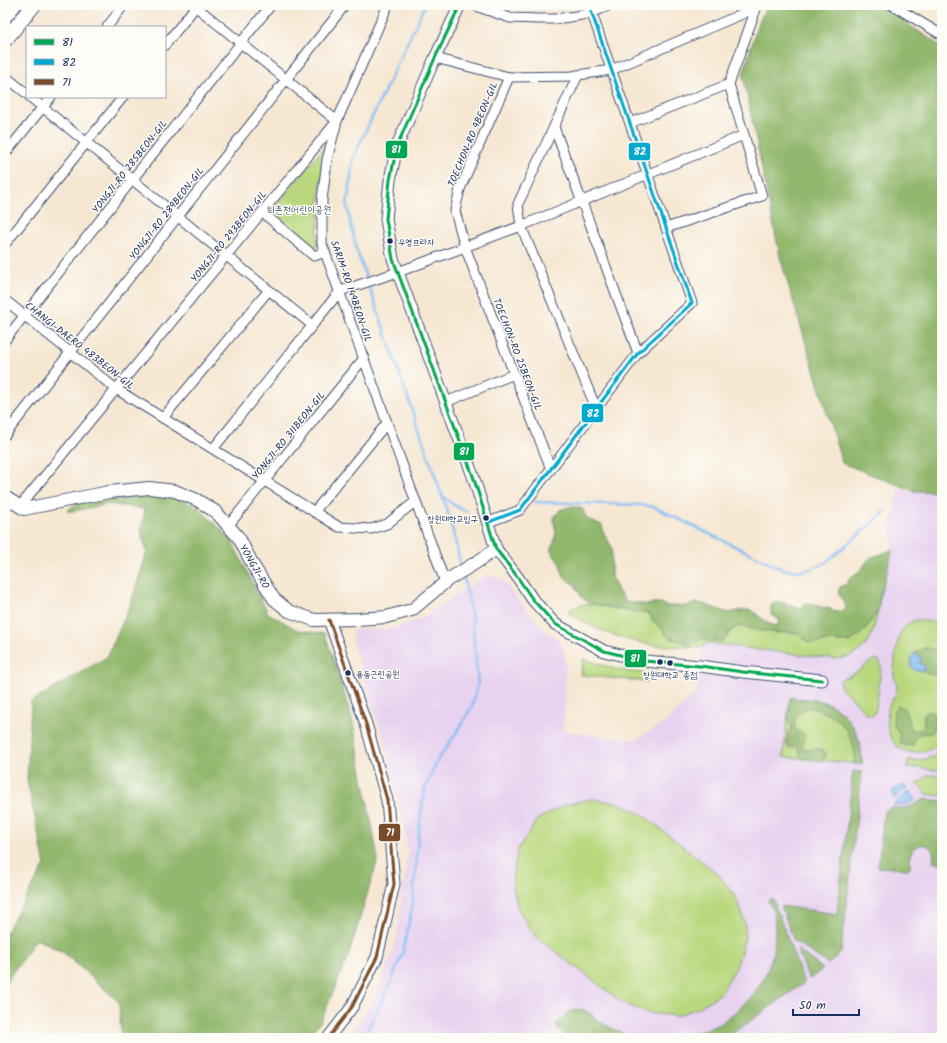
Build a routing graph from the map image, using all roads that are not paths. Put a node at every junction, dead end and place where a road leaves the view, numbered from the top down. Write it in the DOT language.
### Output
graph roads {
  1 [pos="14,5"];
  2 [pos="34,5"];
  3 [pos="124,5"];
  4 [pos="271,5"];
  5 [pos="345,5"];
  6 [pos="388,5"];
  7 [pos="460,5"];
  8 [pos="473,5"];
  9 [pos="610,5"];
  10 [pos="892,5"];
  11 [pos="196,6"];
  12 [pos="757,7"];
  13 [pos="590,9"];
  14 [pos="5,16"];
  15 [pos="107,26"];
  16 [pos="942,35"];
  17 [pos="5,40"];
  18 [pos="241,43"];
  19 [pos="166,44"];
  20 [pos="435,58"];
  21 [pos="611,70"];
  22 [pos="578,75"];
  23 [pos="5,76"];
  24 [pos="509,77"];
  25 [pos="286,80"];
  26 [pos="729,84"];
  27 [pos="26,93"];
  28 [pos="31,98"];
  29 [pos="49,98"];
  30 [pos="122,98"];
  31 [pos="43,107"];
  32 [pos="336,121"];
  33 [pos="630,123"];
  34 [pos="554,127"];
  35 [pos="744,135"];
  36 [pos="87,142"];
  37 [pos="5,154"];
  38 [pos="648,174"];
  39 [pos="132,180"];
  40 [pos="582,202"];
  41 [pos="262,212"];
  42 [pos="178,216"];
  43 [pos="521,226"];
  44 [pos="666,228"];
  45 [pos="5,244"];
  46 [pos="466,247"];
  47 [pos="325,252"];
  48 [pos="226,255"];
  49 [pos="395,273"];
  50 [pos="269,290"];
  51 [pos="343,290"];
  52 [pos="5,300"];
  53 [pos="25,315"];
  54 [pos="312,325"];
  55 [pos="5,340"];
  56 [pos="70,352"];
  57 [pos="638,353"];
  58 [pos="364,358"];
  59 [pos="514,374"];
  60 [pos="116,389"];
  61 [pos="446,402"];
  62 [pos="596,408"];
  63 [pos="163,418"];
  64 [pos="388,423"];
  65 [pos="5,435"];
  66 [pos="213,449"];
  67 [pos="550,469"];
  68 [pos="265,481"];
  69 [pos="5,497"];
  70 [pos="416,501"];
  71 [pos="20,506"];
  72 [pos="314,512"];
  73 [pos="488,522"];
  74 [pos="228,526"];
  75 [pos="496,549"];
  76 [pos="447,580"];
  77 [pos="329,620"];
  78 [pos="822,680"];
  79 [pos="328,1038"];
  1 -- 14 [label="main road"];
  2 -- 17 [label="main road"];
  3 -- 15 [label="street"];
  4 -- 18 [label="street, YONGJI-RO 285BEON-GIL"];
  5 -- 25 [label="street, YONGJI-RO 289BEON-GIL"];
  6 -- 32 [label="street, SARIM-RO 149BEON-GIL"];
  7 -- 20 [label="street"];
  8 -- 13 [label="street"];
  9 -- 13 [label="street"];
  10 -- 16 [label="street"];
  11 -- 18 [label="street"];
  11 -- 19 [label="street"];
  12 -- 21 [label="street, TOECHON-RO 9BEON-GIL"];
  12 -- 26 [label="street"];
  13 -- 21 [label="street"];
  18 -- 25 [label="street"];
  18 -- 39 [label="street, YONGJI-RO 285BEON-GIL"];
  20 -- 24 [label="street, TOECHON-RO 9BEON-GIL"];
  20 -- 49 [label="street"];
  21 -- 22 [label="street, TOECHON-RO 9BEON-GIL"];
  21 -- 33 [label="street"];
  22 -- 24 [label="street, TOECHON-RO 9BEON-GIL"];
  22 -- 34 [label="street"];
  23 -- 27 [label="street"];
  24 -- 46 [label="street, TOECHON-RO 9BEON-GIL"];
  25 -- 32 [label="street"];
  25 -- 42 [label="street, YONGJI-RO 289BEON-GIL"];
  26 -- 33 [label="street"];
  26 -- 35 [label="street"];
  28 -- 31 [label="street"];
  29 -- 31 [label="street"];
  30 -- 36 [label="street"];
  31 -- 36 [label="street"];
  31 -- 37 [label="street"];
  32 -- 41 [label="street, YONGJI-RO 293BEON-GIL"];
  32 -- 47 [label="street, SARIM-RO 149BEON-GIL"];
  33 -- 38 [label="street"];
  34 -- 40 [label="street"];
  34 -- 43 [label="street"];
  35 -- 38 [label="street"];
  35 -- 44 [label="street"];
  36 -- 39 [label="street"];
  36 -- 45 [label="street"];
  38 -- 40 [label="street"];
  38 -- 44 [label="street"];
  39 -- 42 [label="street"];
  39 -- 53 [label="street, YONGJI-RO 285BEON-GIL"];
  40 -- 43 [label="street"];
  40 -- 57 [label="street"];
  41 -- 47 [label="street"];
  41 -- 48 [label="street, YONGJI-RO 293BEON-GIL"];
  42 -- 48 [label="street"];
  42 -- 56 [label="street, YONGJI-RO 289BEON-GIL"];
  43 -- 46 [label="street"];
  43 -- 62 [label="street"];
  44 -- 57 [label="street"];
  46 -- 49 [label="street"];
  46 -- 59 [label="street, TOECHON-RO 25BEON-GIL"];
  47 -- 51 [label="street, SARIM-RO 149BEON-GIL"];
  48 -- 50 [label="street"];
  48 -- 60 [label="street, YONGJI-RO 293BEON-GIL"];
  49 -- 51 [label="street"];
  49 -- 61 [label="street"];
  50 -- 54 [label="street"];
  50 -- 63 [label="street"];
  51 -- 54 [label="street"];
  51 -- 58 [label="street, SARIM-RO 149BEON-GIL"];
  52 -- 53 [label="street, CHANGI-DAERO 483BEON-GIL"];
  53 -- 55 [label="street, YONGJI-RO 285BEON-GIL"];
  53 -- 56 [label="street, CHANGI-DAERO 483BEON-GIL"];
  54 -- 66 [label="street"];
  56 -- 60 [label="street, CHANGI-DAERO 483BEON-GIL"];
  56 -- 65 [label="street, YONGJI-RO 289BEON-GIL"];
  57 -- 62 [label="street"];
  58 -- 64 [label="street, SARIM-RO 149BEON-GIL"];
  58 -- 68 [label="street, YONGJI-RO 311BEON-GIL"];
  59 -- 61 [label="street"];
  59 -- 67 [label="street, TOECHON-RO 25BEON-GIL"];
  60 -- 63 [label="street, CHANGI-DAERO 483BEON-GIL"];
  60 -- 71 [label="street, YONGJI-RO 293BEON-GIL"];
  61 -- 73 [label="street"];
  62 -- 67 [label="street"];
  63 -- 66 [label="street, CHANGI-DAERO 483BEON-GIL"];
  64 -- 70 [label="street, SARIM-RO 149BEON-GIL"];
  64 -- 72 [label="street"];
  66 -- 68 [label="street, CHANGI-DAERO 483BEON-GIL"];
  67 -- 73 [label="street"];
  68 -- 72 [label="street, CHANGI-DAERO 483BEON-GIL"];
  68 -- 74 [label="street, YONGJI-RO 311BEON-GIL"];
  69 -- 71 [label="main road"];
  70 -- 72 [label="street, CHANGI-DAERO 483BEON-GIL"];
  70 -- 76 [label="street, SARIM-RO 149BEON-GIL"];
  71 -- 74 [label="main road, YONGJI-RO"];
  73 -- 75 [label="street"];
  74 -- 77 [label="main road, YONGJI-RO"];
  75 -- 76 [label="main road, YONGJI-RO"];
  75 -- 78 [label="street"];
  76 -- 77 [label="main road, YONGJI-RO"];
  77 -- 79 [label="street"];
}
